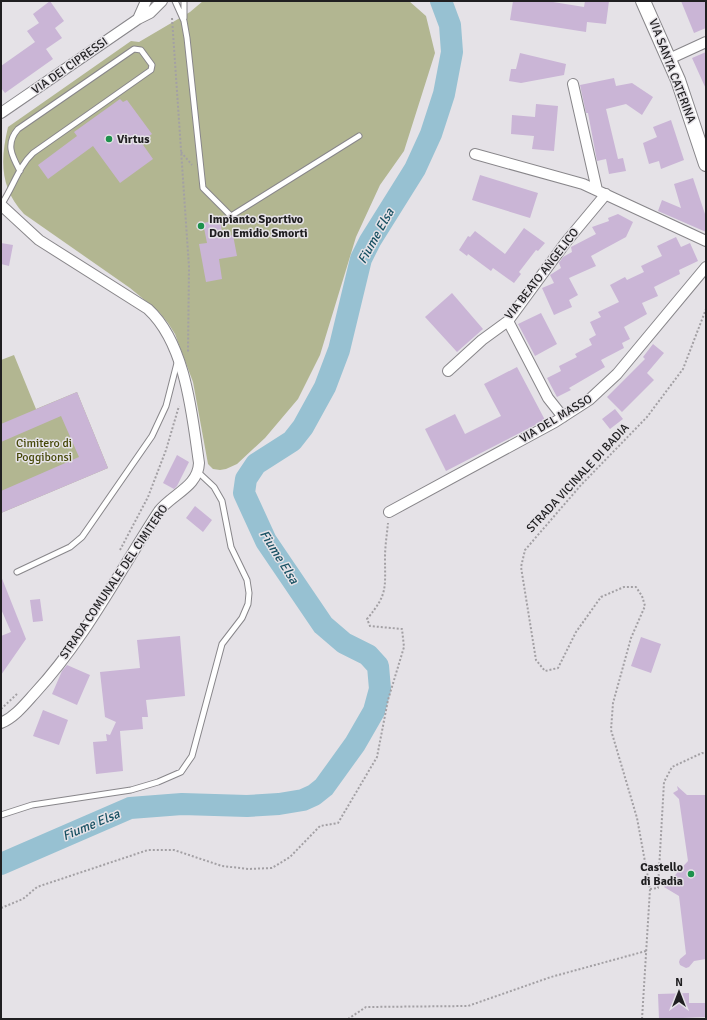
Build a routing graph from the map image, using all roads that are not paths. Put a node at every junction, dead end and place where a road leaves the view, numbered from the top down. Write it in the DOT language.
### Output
graph roads {
  1 [pos="146,1"];
  2 [pos="162,1"];
  3 [pos="175,1"];
  4 [pos="184,1"];
  5 [pos="643,1"];
  6 [pos="138,18"];
  7 [pos="184,21"];
  8 [pos="706,42"];
  9 [pos="669,59"];
  10 [pos="573,84"];
  11 [pos="1,113"];
  12 [pos="359,136"];
  13 [pos="476,154"];
  14 [pos="706,164"];
  15 [pos="20,171"];
  16 [pos="601,192"];
  17 [pos="1,205"];
  18 [pos="706,241"];
  19 [pos="706,268"];
  20 [pos="508,321"];
  21 [pos="178,360"];
  22 [pos="448,371"];
  23 [pos="563,417"];
  24 [pos="198,472"];
  25 [pos="390,512"];
  26 [pos="17,572"];
  27 [pos="1,724"];
  28 [pos="1,814"];
  1 -- 6 [label="street"];
  2 -- 6 [label="street, VIA DEI CIPRESSI"];
  3 -- 7 [label="lane"];
  4 -- 7 [label="lane"];
  5 -- 9 [label="main road, VIA SANTA CATERINA"];
  6 -- 11 [label="street, VIA DEI CIPRESSI"];
  7 -- 12 [label="lane"];
  8 -- 9 [label="street"];
  9 -- 14 [label="main road, VIA SANTA CATERINA"];
  10 -- 16 [label="street"];
  13 -- 16 [label="street"];
  15 -- 15 [label="lane"];
  15 -- 17 [label="lane"];
  16 -- 18 [label="street"];
  16 -- 20 [label="street, VIA BEATO ANGELICO"];
  17 -- 21 [label="street"];
  19 -- 23 [label="street, VIA DEL MASSO"];
  20 -- 22 [label="street, VIA BEATO ANGELICO"];
  20 -- 23 [label="street"];
  21 -- 24 [label="street"];
  21 -- 26 [label="lane"];
  23 -- 25 [label="street, VIA DEL MASSO"];
  24 -- 27 [label="street, STRADA COMUNALE DEL CIMITERO"];
  24 -- 28 [label="lane"];
}
